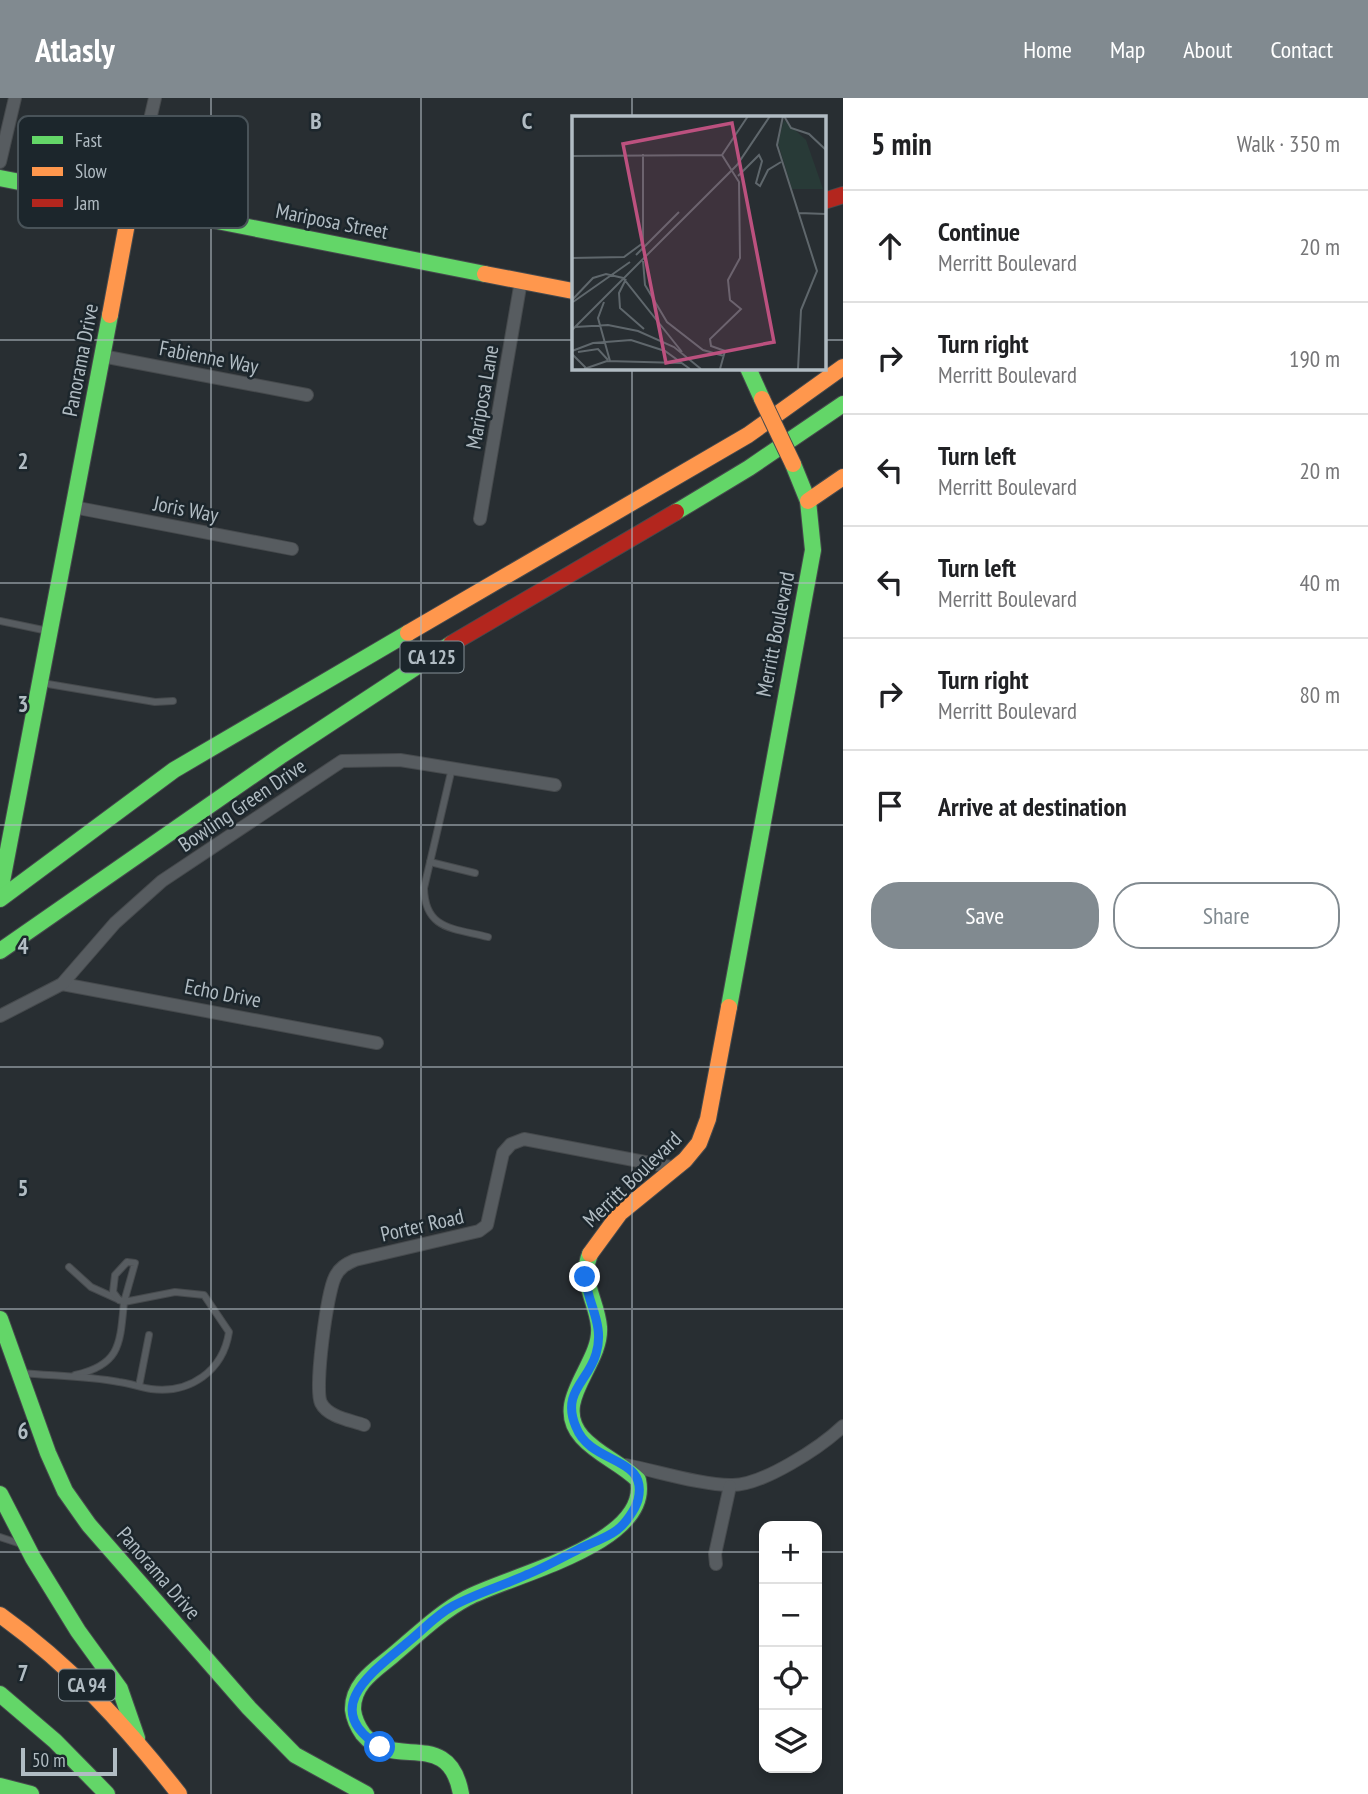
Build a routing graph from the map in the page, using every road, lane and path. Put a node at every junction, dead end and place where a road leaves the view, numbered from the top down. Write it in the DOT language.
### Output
graph roads {
  1 [pos="15,98"];
  2 [pos="155,98"];
  3 [pos="151,116"];
  4 [pos="0,162"];
  5 [pos="0,178"];
  6 [pos="18,181"];
  7 [pos="843,195"];
  8 [pos="825,201"];
  9 [pos="248,226"];
  10 [pos="126,228"];
  11 [pos="521,281"];
  12 [pos="572,291"];
  13 [pos="103,356"];
  14 [pos="843,367"];
  15 [pos="748,369"];
  16 [pos="307,395"];
  17 [pos="843,404"];
  18 [pos="843,477"];
  19 [pos="808,501"];
  20 [pos="73,507"];
  21 [pos="480,519"];
  22 [pos="292,549"];
  23 [pos="0,621"];
  24 [pos="50,631"];
  25 [pos="40,682"];
  26 [pos="173,701"];
  27 [pos="452,768"];
  28 [pos="555,785"];
  29 [pos="430,862"];
  30 [pos="3,866"];
  31 [pos="475,873"];
  32 [pos="0,892"];
  33 [pos="0,899"];
  34 [pos="488,937"];
  35 [pos="0,951"];
  36 [pos="62,984"];
  37 [pos="0,1016"];
  38 [pos="377,1043"];
  39 [pos="677,1168"];
  40 [pos="69,1267"];
  41 [pos="121,1301"];
  42 [pos="0,1319"];
  43 [pos="149,1335"];
  44 [pos="19,1373"];
  45 [pos="66,1377"];
  46 [pos="139,1386"];
  47 [pos="364,1424"];
  48 [pos="843,1426"];
  49 [pos="626,1465"];
  50 [pos="730,1486"];
  51 [pos="0,1494"];
  52 [pos="0,1537"];
  53 [pos="27,1547"];
  54 [pos="716,1564"];
  55 [pos="0,1606"];
  56 [pos="0,1615"];
  57 [pos="32,1636"];
  58 [pos="0,1694"];
  59 [pos="136,1738"];
  60 [pos="0,1786"];
  61 [pos="32,1794"];
  62 [pos="107,1794"];
  63 [pos="178,1794"];
  64 [pos="366,1794"];
  65 [pos="461,1794"];
  1 -- 4 [label="street"];
  2 -- 3 [label="street, Panorama Drive"];
  5 -- 6 [label="main road, Mariposa Street"];
  7 -- 8 [label="main road"];
  9 -- 11 [label="main road, Mariposa Street"];
  10 -- 13 [label="main road, Panorama Drive"];
  11 -- 12 [label="main road, Mariposa Street"];
  11 -- 21 [label="street, Mariposa Lane"];
  13 -- 16 [label="street, Fabienne Way"];
  13 -- 20 [label="main road, Panorama Drive"];
  14 -- 33 [label="main road, CA 125"];
  15 -- 19 [label="main road, bridge"];
  17 -- 35 [label="main road, CA 125"];
  18 -- 19 [label="main road"];
  19 -- 39 [label="main road, Merritt Boulevard"];
  20 -- 22 [label="street, Joris Way"];
  20 -- 24 [label="main road, Panorama Drive"];
  23 -- 24 [label="lane"];
  24 -- 25 [label="main road, Panorama Drive"];
  25 -- 26 [label="lane"];
  25 -- 30 [label="main road, Panorama Drive"];
  27 -- 28 [label="street, Bowling Green Drive"];
  27 -- 29 [label="lane"];
  27 -- 36 [label="street, Bowling Green Drive"];
  29 -- 31 [label="lane"];
  29 -- 34 [label="lane"];
  30 -- 32 [label="main road, Panorama Drive"];
  36 -- 37 [label="street, Bowling Green Drive"];
  36 -- 38 [label="street, Echo Drive"];
  39 -- 47 [label="street, Porter Road"];
  39 -- 49 [label="main road, Merritt Boulevard"];
  40 -- 41 [label="lane"];
  41 -- 41 [label="lane"];
  41 -- 45 [label="lane"];
  41 -- 46 [label="lane"];
  42 -- 44 [label="main road, Panorama Drive"];
  43 -- 46 [label="lane"];
  44 -- 45 [label="lane"];
  44 -- 64 [label="main road, Panorama Drive"];
  45 -- 46 [label="lane"];
  48 -- 50 [label="street"];
  49 -- 50 [label="street"];
  49 -- 65 [label="main road"];
  50 -- 54 [label="street"];
  51 -- 53 [label="main road"];
  52 -- 53 [label="lane"];
  53 -- 59 [label="main road"];
  55 -- 57 [label="main road"];
  56 -- 57 [label="main road, CA 94"];
  57 -- 59 [label="main road, CA 94"];
  58 -- 62 [label="main road"];
  59 -- 63 [label="main road, CA 94"];
  60 -- 61 [label="main road"];
}
